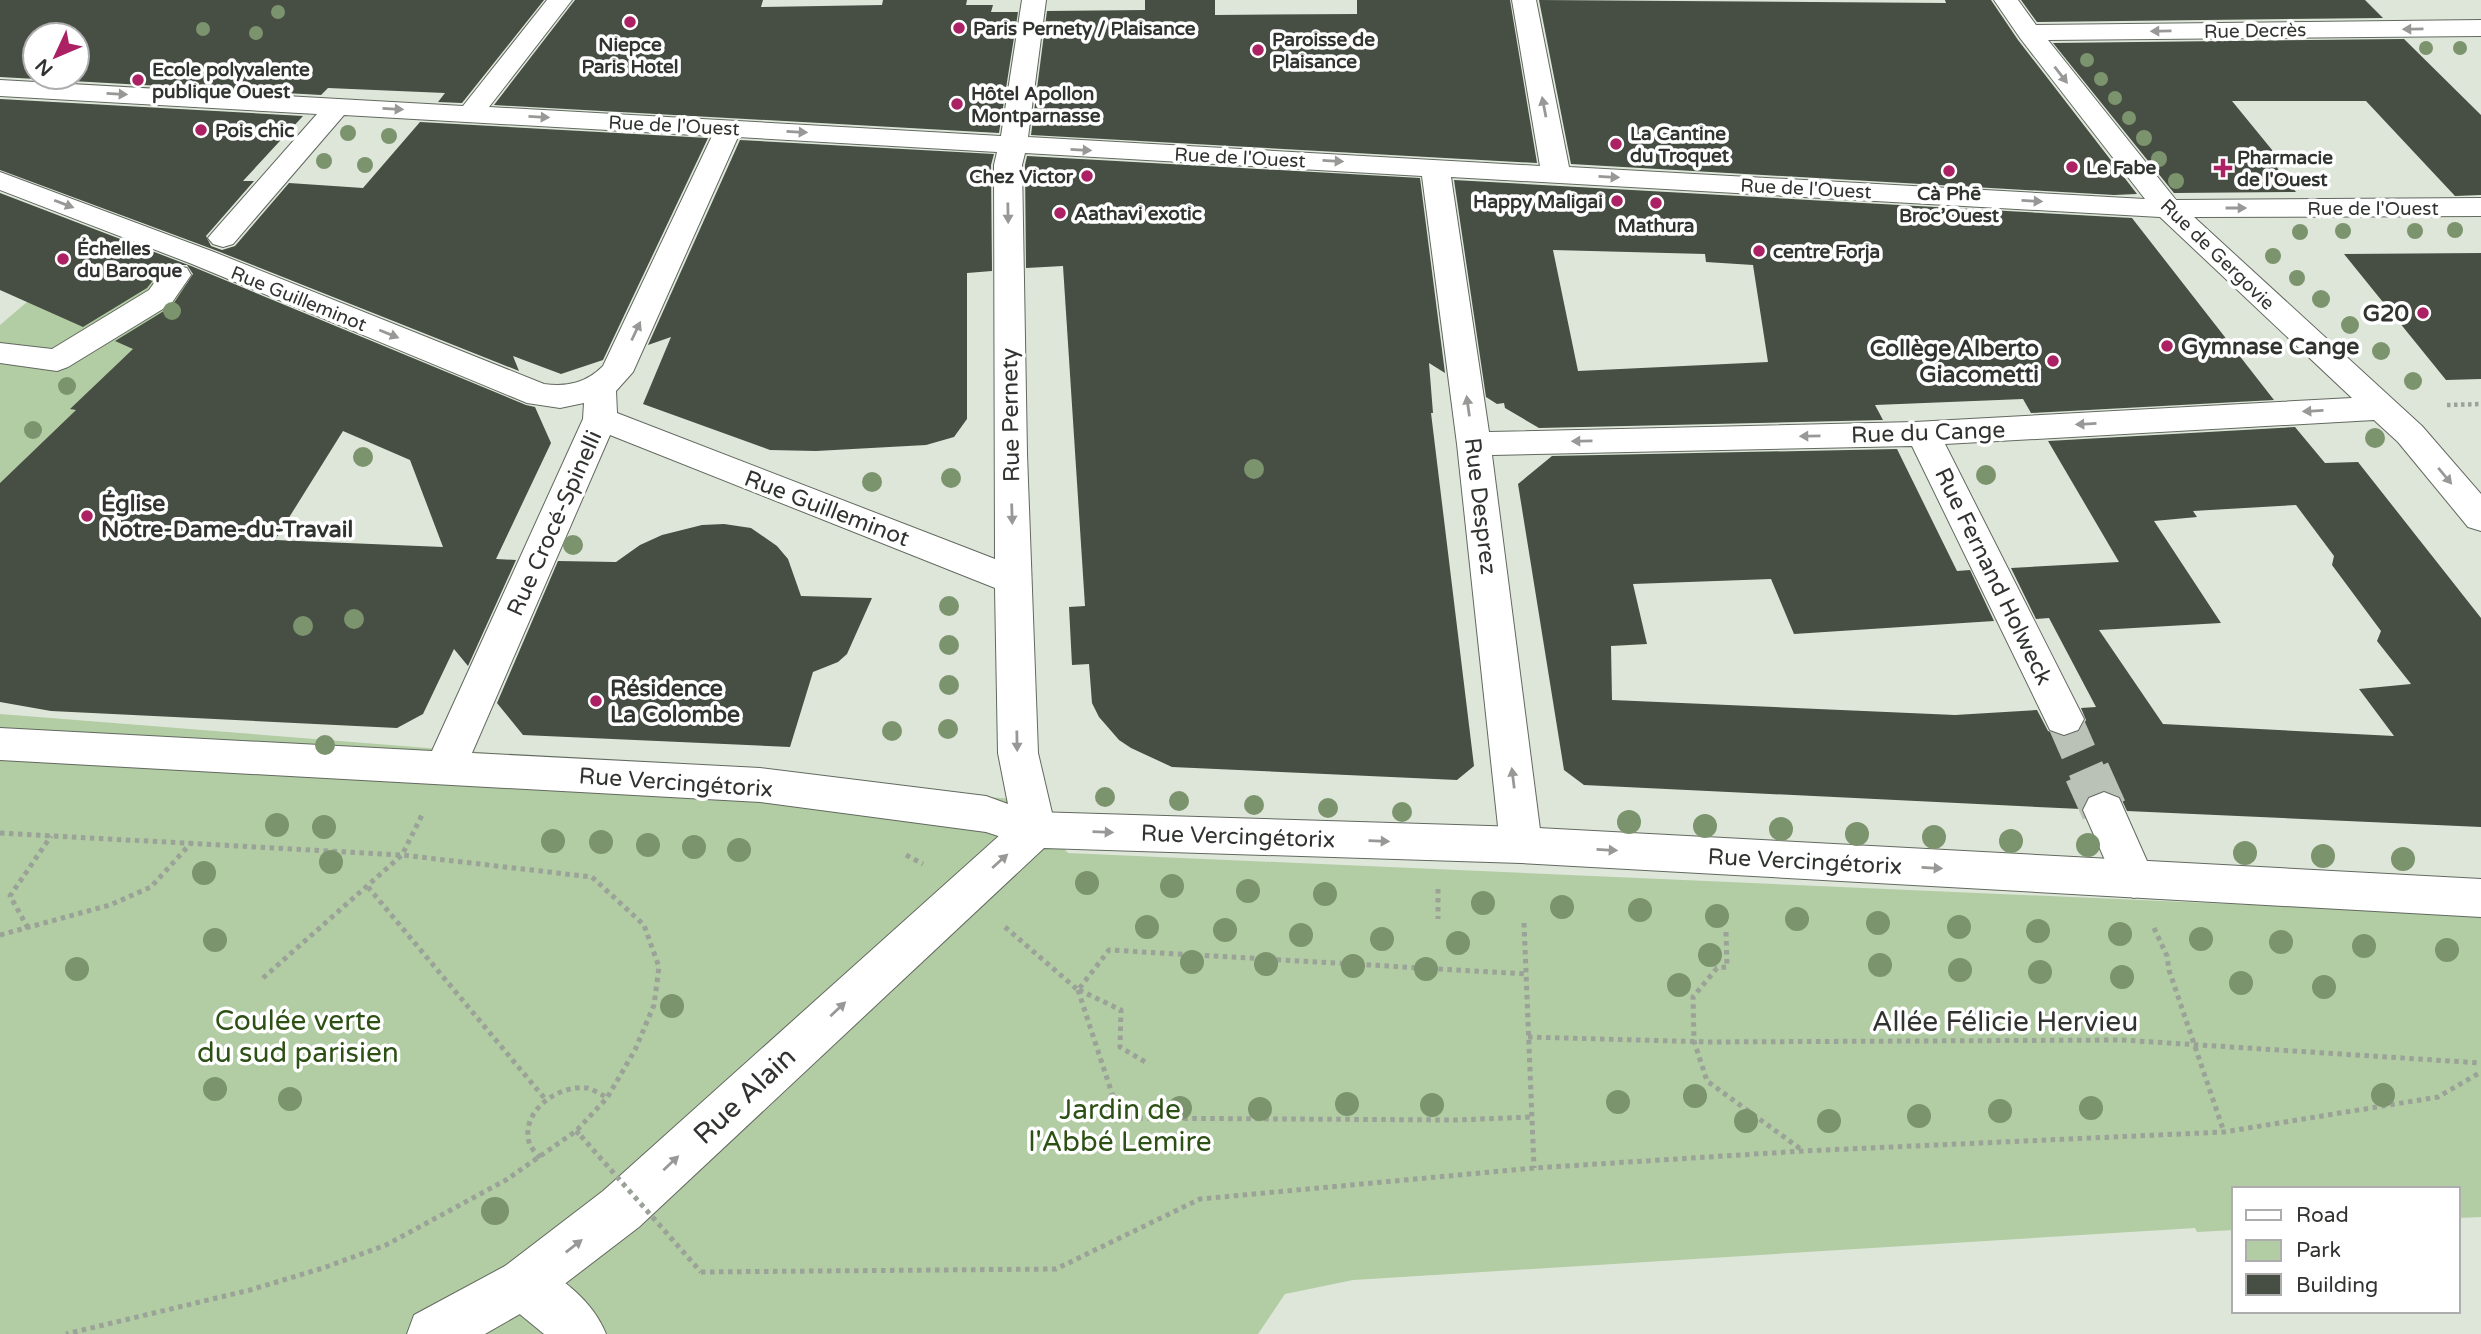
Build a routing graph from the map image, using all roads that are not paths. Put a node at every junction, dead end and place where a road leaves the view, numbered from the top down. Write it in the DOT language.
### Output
graph roads {
  1 [pos="560,0"];
  2 [pos="1034,0"];
  3 [pos="1524,0"];
  4 [pos="2006,0"];
  5 [pos="2481,28"];
  6 [pos="2029,33"];
  7 [pos="0,88"];
  8 [pos="338,106"];
  9 [pos="471,113"];
  10 [pos="729,128"];
  11 [pos="1013,145"];
  12 [pos="1435,166"];
  13 [pos="1556,174"];
  14 [pos="0,180"];
  15 [pos="2481,207"];
  16 [pos="2168,209"];
  17 [pos="223,239"];
  18 [pos="176,275"];
  19 [pos="0,353"];
  20 [pos="600,403"];
  21 [pos="2381,408"];
  22 [pos="1923,433"];
  23 [pos="1474,444"];
  24 [pos="2481,518"];
  25 [pos="1014,582"];
  26 [pos="2064,719"];
  27 [pos="0,744"];
  28 [pos="445,768"];
  29 [pos="2104,810"];
  30 [pos="1035,830"];
  31 [pos="1521,845"];
  32 [pos="2134,879"];
  33 [pos="2481,898"];
  34 [pos="523,1284"];
  35 [pos="433,1334"];
  36 [pos="580,1334"];
  1 -- 9 [label="street"];
  2 -- 11 [label="street, Rue Pernety"];
  13 -- 3 [label="street, one-way"];
  4 -- 6 [label="street, Rue de Gergovie"];
  5 -- 6 [label="street, Rue Decrès, one-way"];
  6 -- 16 [label="street, Rue de Gergovie, one-way"];
  7 -- 8 [label="street, Rue de l'Ouest, one-way"];
  8 -- 9 [label="street, Rue de l'Ouest, one-way"];
  8 -- 17 [label="street"];
  9 -- 10 [label="street, Rue de l'Ouest, one-way"];
  10 -- 11 [label="street, Rue de l'Ouest, one-way"];
  20 -- 10 [label="street, Rue Crocé-Spinelli, one-way"];
  11 -- 12 [label="street, Rue de l'Ouest, one-way"];
  11 -- 25 [label="street, Rue Pernety, one-way"];
  12 -- 13 [label="street, Rue de l'Ouest"];
  23 -- 12 [label="street, Rue Desprez, one-way"];
  13 -- 16 [label="street, Rue de l'Ouest, one-way"];
  14 -- 20 [label="street, Rue Guilleminot, one-way"];
  16 -- 15 [label="street, Rue de l'Ouest, one-way"];
  16 -- 21 [label="street, Rue de Gergovie"];
  18 -- 19 [label="street"];
  20 -- 25 [label="street, Rue Guilleminot"];
  20 -- 28 [label="street, Rue Crocé-Spinelli"];
  21 -- 22 [label="street, Rue du Cange, one-way"];
  21 -- 24 [label="street, Rue de Gergovie, one-way"];
  22 -- 23 [label="street, Rue du Cange, one-way"];
  22 -- 26 [label="street, Rue Fernand Holweck"];
  31 -- 23 [label="street, Rue Desprez, one-way"];
  25 -- 30 [label="street, Rue Pernety, one-way"];
  27 -- 28 [label="street, Rue Vercingétorix"];
  28 -- 30 [label="street, Rue Vercingétorix"];
  29 -- 32 [label="street"];
  30 -- 31 [label="street, Rue Vercingétorix, one-way"];
  34 -- 30 [label="street, Rue Alain, one-way"];
  31 -- 32 [label="street, Rue Vercingétorix, one-way"];
  32 -- 33 [label="street, Rue Vercingétorix"];
  34 -- 35 [label="street, Rue Alain"];
  34 -- 36 [label="street"];
}
